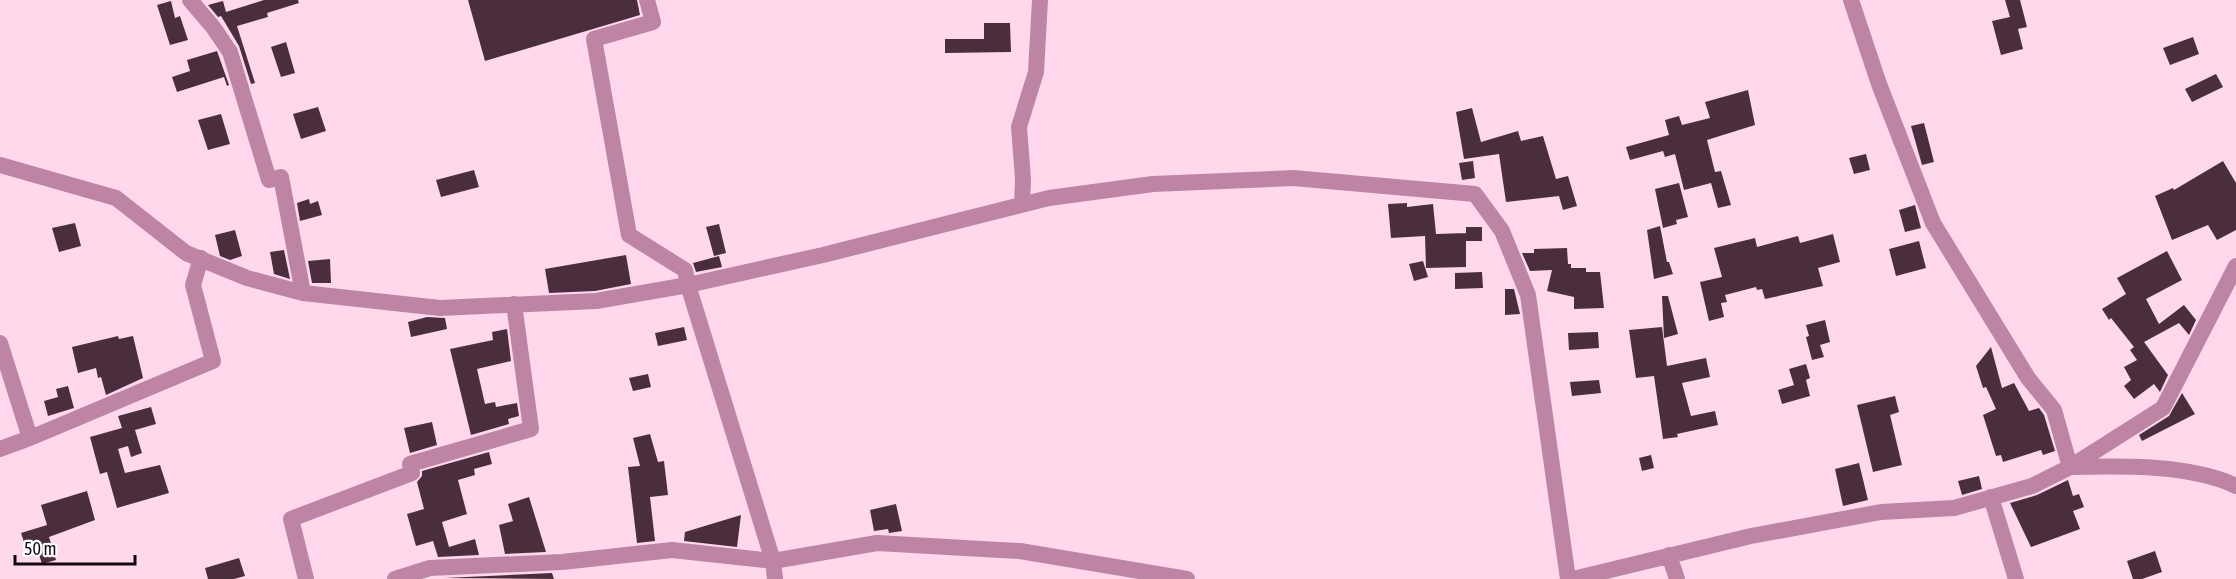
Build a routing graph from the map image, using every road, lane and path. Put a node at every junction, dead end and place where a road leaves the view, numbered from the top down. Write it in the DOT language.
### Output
graph roads {
  1 [pos="190,0"];
  2 [pos="648,0"];
  3 [pos="1040,0"];
  4 [pos="1851,0"];
  5 [pos="0,165"];
  6 [pos="1022,205"];
  7 [pos="201,258"];
  8 [pos="2236,266"];
  9 [pos="688,285"];
  10 [pos="303,293"];
  11 [pos="514,304"];
  12 [pos="0,343"];
  13 [pos="30,438"];
  14 [pos="0,449"];
  15 [pos="2070,467"];
  16 [pos="2236,486"];
  17 [pos="1991,497"];
  18 [pos="1669,555"];
  19 [pos="773,561"];
  20 [pos="306,579"];
  21 [pos="395,579"];
  22 [pos="776,579"];
  23 [pos="1187,579"];
  24 [pos="1568,579"];
  25 [pos="1573,579"];
  26 [pos="1677,579"];
  27 [pos="2016,579"];
  1 -- 10 [label="street"];
  2 -- 9 [label="street"];
  3 -- 6 [label="street"];
  4 -- 15 [label="street"];
  5 -- 7 [label="street"];
  6 -- 9 [label="street"];
  6 -- 24 [label="street"];
  7 -- 10 [label="street"];
  7 -- 13 [label="street"];
  8 -- 15 [label="street"];
  9 -- 11 [label="street"];
  9 -- 19 [label="street"];
  10 -- 11 [label="street"];
  11 -- 20 [label="street"];
  12 -- 13 [label="street"];
  13 -- 14 [label="street"];
  15 -- 16 [label="street"];
  15 -- 17 [label="street"];
  17 -- 18 [label="street"];
  17 -- 27 [label="street"];
  18 -- 25 [label="street"];
  18 -- 26 [label="street"];
  19 -- 21 [label="street"];
  19 -- 22 [label="street"];
  19 -- 23 [label="street"];
}
